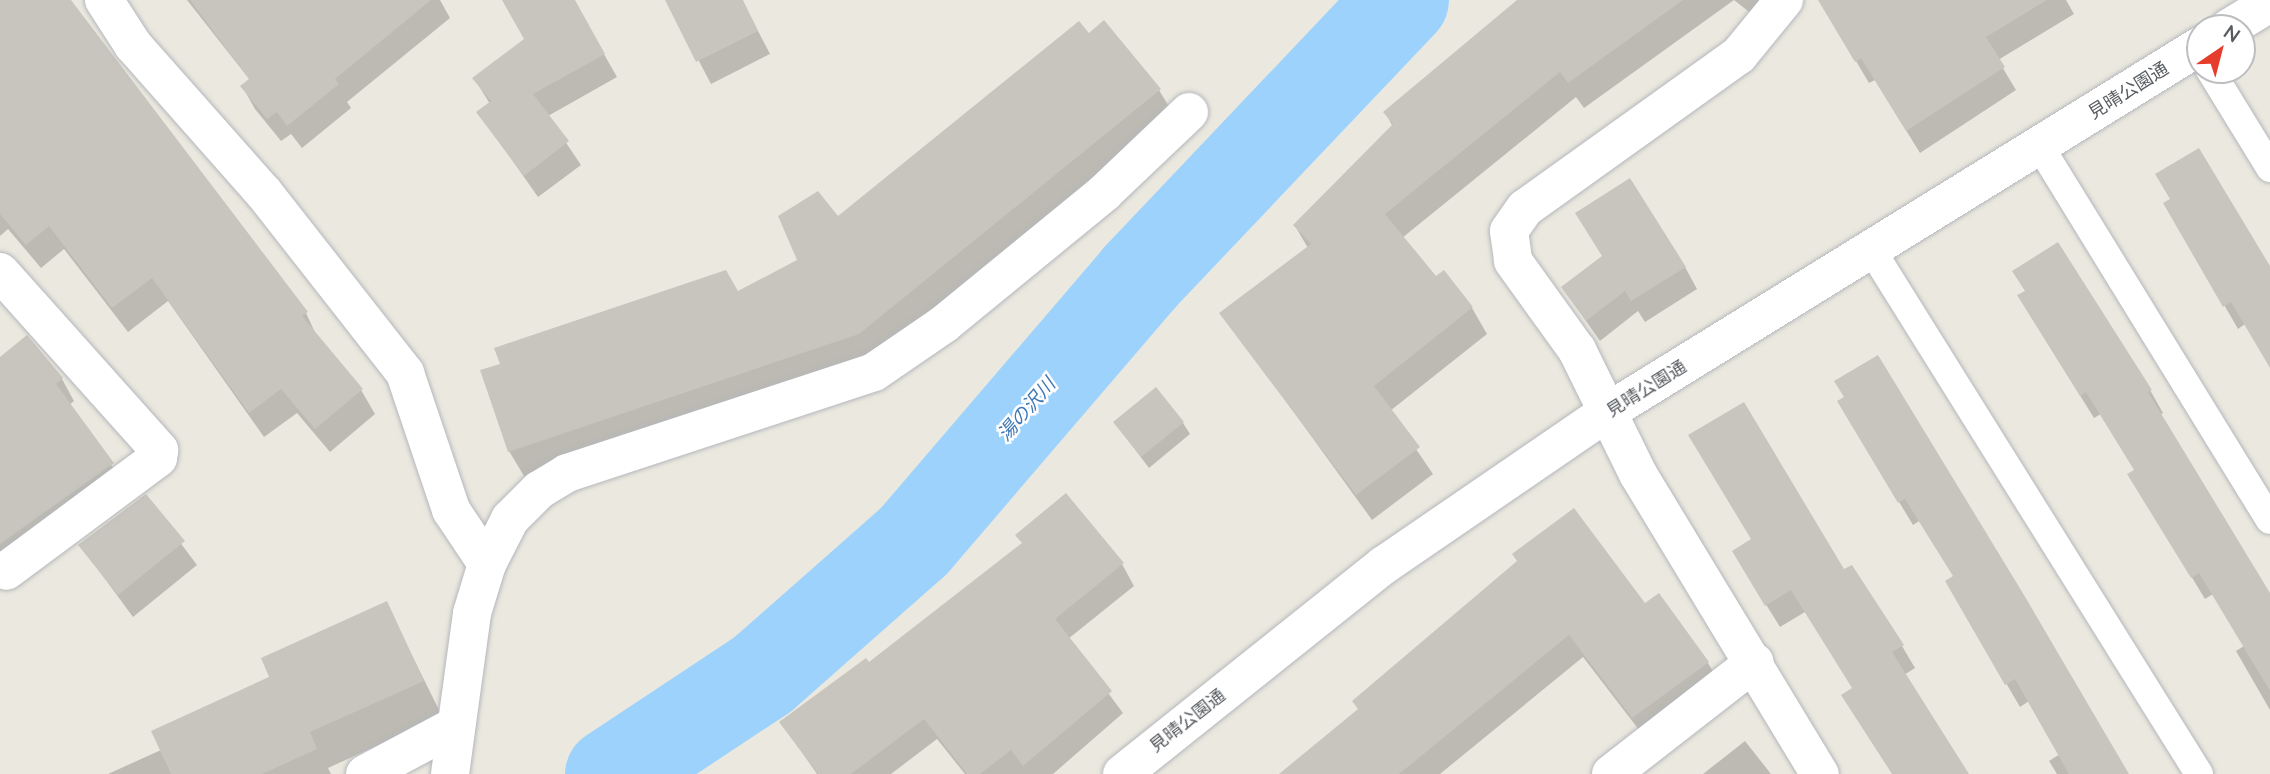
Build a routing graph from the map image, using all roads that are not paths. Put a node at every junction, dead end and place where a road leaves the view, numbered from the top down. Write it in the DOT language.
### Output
graph roads {
  1 [pos="104,0"];
  2 [pos="1784,0"];
  3 [pos="2270,3"];
  4 [pos="2252,14"];
  5 [pos="2186,64"];
  6 [pos="2219,84"];
  7 [pos="1189,112"];
  8 [pos="2039,145"];
  9 [pos="2270,168"];
  10 [pos="1871,249"];
  11 [pos="0,272"];
  12 [pos="1609,411"];
  13 [pos="2270,520"];
  14 [pos="486,564"];
  15 [pos="6,571"];
  16 [pos="1755,662"];
  17 [pos="455,726"];
  18 [pos="365,774"];
  19 [pos="450,774"];
  20 [pos="1122,774"];
  21 [pos="1611,774"];
  22 [pos="1820,774"];
  23 [pos="2199,774"];
  1 -- 14 [label="street"];
  2 -- 12 [label="street"];
  3 -- 4 [label="street"];
  5 -- 8 [label="street, 見晴公園通"];
  6 -- 9 [label="lane"];
  7 -- 14 [label="street"];
  8 -- 10 [label="street, 見晴公園通"];
  8 -- 13 [label="lane"];
  10 -- 12 [label="street, 見晴公園通"];
  10 -- 23 [label="lane"];
  11 -- 15 [label="street"];
  12 -- 16 [label="street"];
  12 -- 20 [label="street, 見晴公園通"];
  14 -- 17 [label="street"];
  16 -- 21 [label="street"];
  16 -- 22 [label="street"];
  17 -- 18 [label="street"];
  17 -- 19 [label="street"];
}
